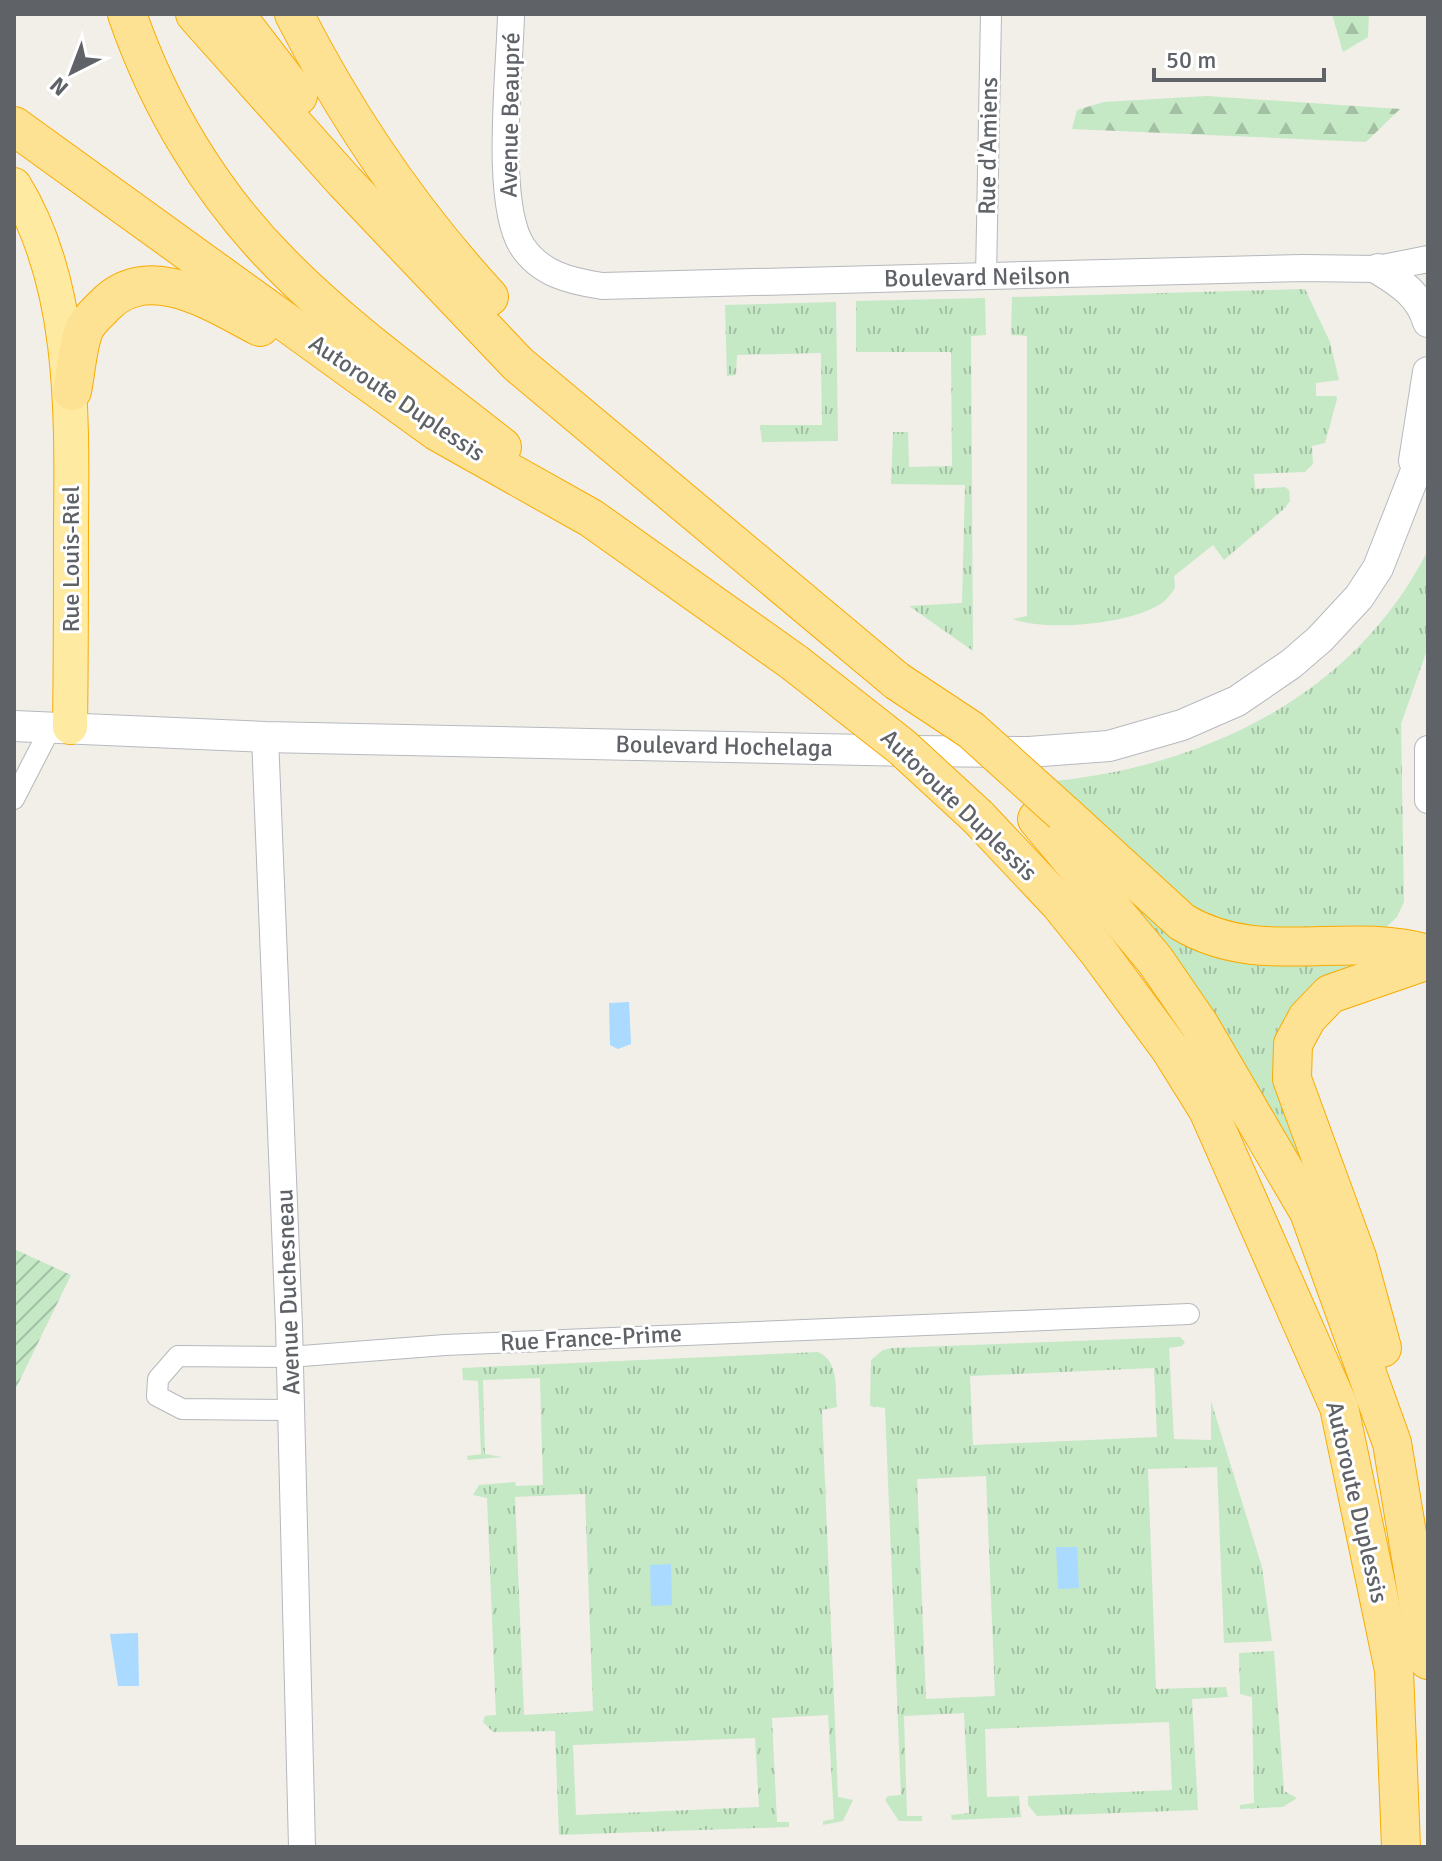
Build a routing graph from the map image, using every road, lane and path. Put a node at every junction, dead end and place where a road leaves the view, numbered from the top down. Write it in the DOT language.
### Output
graph roads {
  1 [pos="127,14"];
  2 [pos="195,14"];
  3 [pos="235,14"];
  4 [pos="294,14"];
  5 [pos="511,14"];
  6 [pos="991,14"];
  7 [pos="14,126"];
  8 [pos="14,154"];
  9 [pos="14,185"];
  10 [pos="533,258"];
  11 [pos="1428,259"];
  12 [pos="1378,269"];
  13 [pos="433,273"];
  14 [pos="986,277"];
  15 [pos="1428,278"];
  16 [pos="1428,322"];
  17 [pos="309,351"];
  18 [pos="1428,372"];
  19 [pos="72,391"];
  20 [pos="438,432"];
  21 [pos="1428,440"];
  22 [pos="613,442"];
  23 [pos="1428,450"];
  24 [pos="1411,487"];
  25 [pos="591,518"];
  26 [pos="14,726"];
  27 [pos="60,727"];
  28 [pos="265,737"];
  29 [pos="1427,759"];
  30 [pos="14,799"];
  31 [pos="1428,800"];
  32 [pos="1050,816"];
  33 [pos="1428,954"];
  34 [pos="1428,960"];
  35 [pos="1189,1314"];
  36 [pos="289,1357"];
  37 [pos="292,1410"];
  38 [pos="1428,1565"];
  39 [pos="1428,1660"];
  40 [pos="302,1847"];
  41 [pos="1401,1847"];
  1 -- 25 [label="highway"];
  2 -- 13 [label="highway, Autoroute Duplessis"];
  3 -- 13 [label="highway"];
  4 -- 22 [label="highway"];
  5 -- 10 [label="street, Avenue Beaupré"];
  6 -- 14 [label="street, Rue d'Amiens"];
  7 -- 20 [label="highway, Autoroute Duplessis"];
  8 -- 17 [label="highway"];
  9 -- 19 [label="highway, Rue Louis-Riel"];
  10 -- 14 [label="street, Boulevard Neilson"];
  11 -- 12 [label="street, Boulevard Neilson"];
  12 -- 14 [label="street, Boulevard Neilson"];
  12 -- 15 [label="street"];
  12 -- 16 [label="main road"];
  13 -- 22 [label="highway, Autoroute Duplessis"];
  17 -- 19 [label="highway"];
  17 -- 20 [label="highway"];
  18 -- 24 [label="main road"];
  19 -- 27 [label="highway, Rue Louis-Riel"];
  20 -- 25 [label="highway, Autoroute Duplessis"];
  21 -- 24 [label="main road, Boulevard Hochelaga"];
  22 -- 32 [label="highway, Autoroute Duplessis, bridge"];
  23 -- 24 [label="main road"];
  24 -- 28 [label="main road, Boulevard Hochelaga"];
  25 -- 41 [label="highway, Autoroute Duplessis, bridge"];
  26 -- 27 [label="main road, Boulevard Hochelaga"];
  27 -- 28 [label="main road, Boulevard Hochelaga"];
  27 -- 30 [label="street, Rue Louis-Riel"];
  28 -- 36 [label="street, Avenue Duchesneau"];
  29 -- 31 [label="street"];
  32 -- 33 [label="highway"];
  32 -- 39 [label="highway, Autoroute Duplessis"];
  34 -- 38 [label="highway"];
  35 -- 36 [label="street, Rue France-Prime"];
  36 -- 37 [label="street, Avenue Duchesneau"];
  36 -- 37 [label="street, Rue France-Prime"];
  37 -- 40 [label="street, Avenue Duchesneau"];
}
